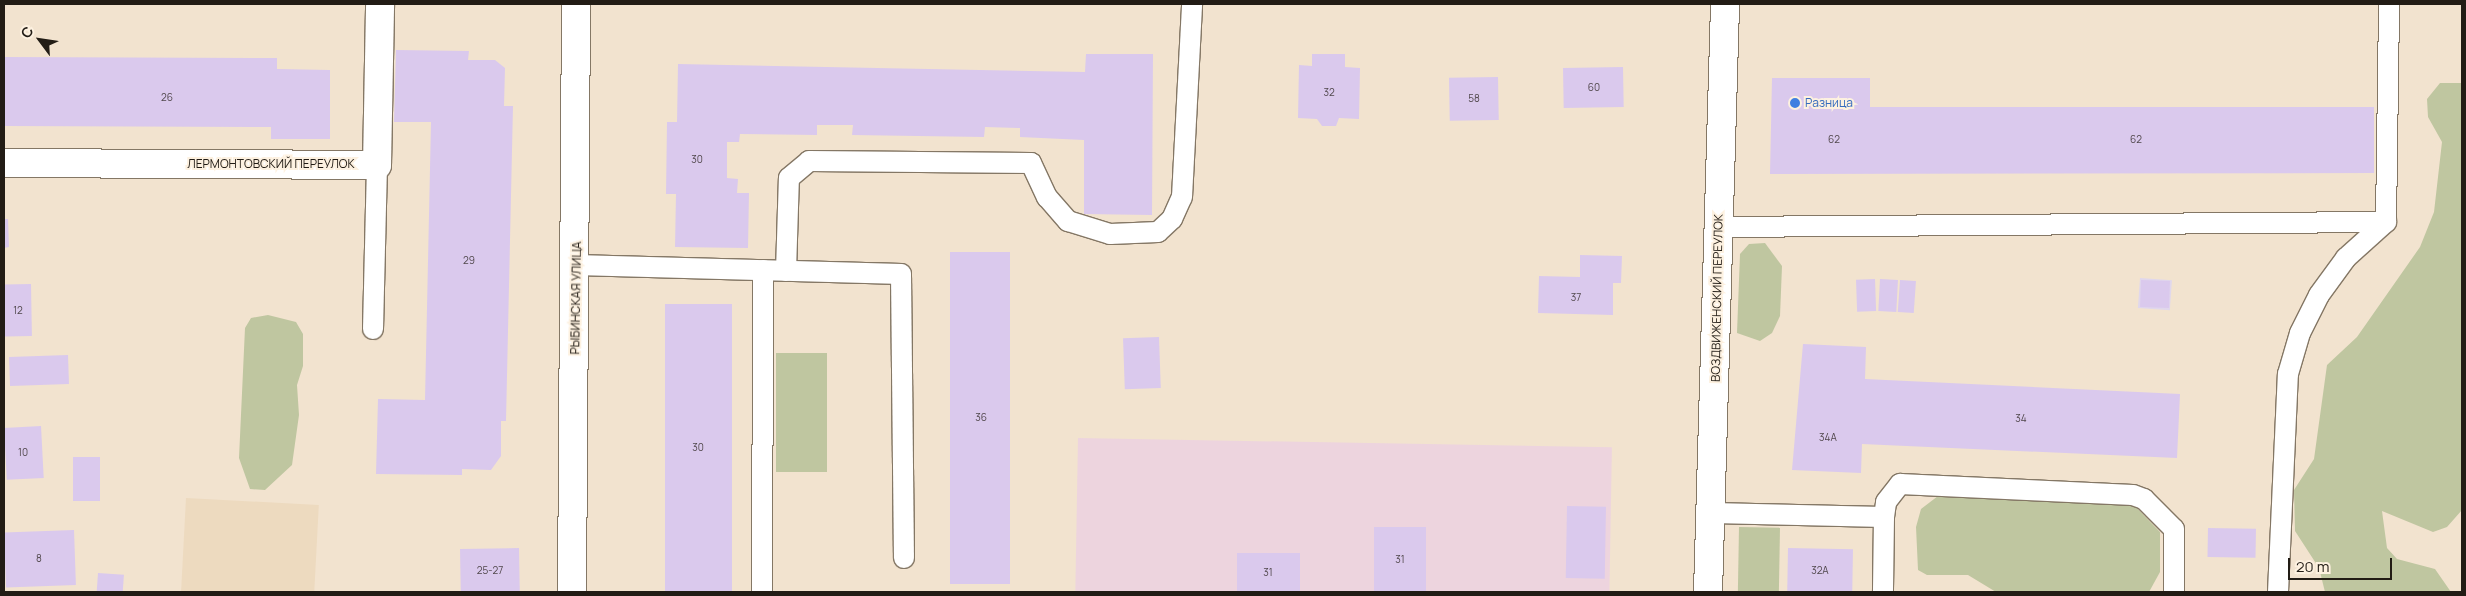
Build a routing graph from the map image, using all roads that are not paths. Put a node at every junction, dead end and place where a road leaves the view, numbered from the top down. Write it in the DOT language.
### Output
graph roads {
  1 [pos="380,4"];
  2 [pos="576,4"];
  3 [pos="1192,4"];
  4 [pos="1725,4"];
  5 [pos="2389,4"];
  6 [pos="4,163"];
  7 [pos="377,165"];
  8 [pos="2386,222"];
  9 [pos="1719,227"];
  10 [pos="577,265"];
  11 [pos="763,270"];
  12 [pos="786,271"];
  13 [pos="373,329"];
  14 [pos="1712,513"];
  15 [pos="1884,517"];
  16 [pos="904,558"];
  17 [pos="572,592"];
  18 [pos="762,592"];
  19 [pos="1708,592"];
  20 [pos="1883,592"];
  21 [pos="2174,592"];
  22 [pos="2278,592"];
  1 -- 7 [label="street"];
  2 -- 10 [label="street, РЫБИНСКАЯ УЛИЦА"];
  3 -- 12 [label="lane"];
  4 -- 9 [label="street, ВОЗДВИЖЕНСКИЙ ПЕРЕУЛОК"];
  5 -- 8 [label="lane"];
  6 -- 7 [label="street, ЛЕРМОНТОВСКИЙ ПЕРЕУЛОК"];
  7 -- 13 [label="lane"];
  8 -- 9 [label="lane"];
  8 -- 22 [label="lane"];
  9 -- 14 [label="street, ВОЗДВИЖЕНСКИЙ ПЕРЕУЛОК"];
  10 -- 11 [label="lane"];
  10 -- 17 [label="street, РЫБИНСКАЯ УЛИЦА"];
  11 -- 12 [label="lane"];
  11 -- 18 [label="lane"];
  12 -- 16 [label="lane"];
  14 -- 15 [label="lane"];
  14 -- 19 [label="street, ВОЗДВИЖЕНСКИЙ ПЕРЕУЛОК"];
  15 -- 20 [label="lane"];
  15 -- 21 [label="lane"];
}
